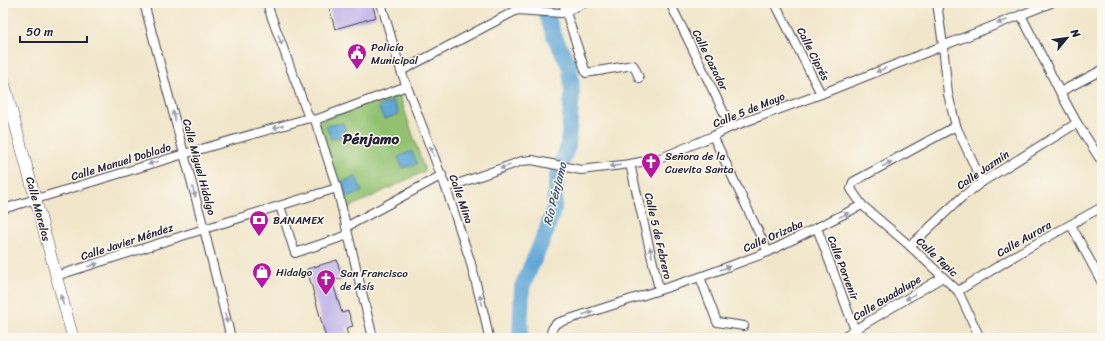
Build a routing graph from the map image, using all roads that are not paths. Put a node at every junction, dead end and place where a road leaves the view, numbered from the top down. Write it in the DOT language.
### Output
graph roads {
  1 [pos="144,3"];
  2 [pos="268,3"];
  3 [pos="382,3"];
  4 [pos="585,3"];
  5 [pos="670,3"];
  6 [pos="775,3"];
  7 [pos="937,3"];
  8 [pos="1052,3"];
  9 [pos="517,7"];
  10 [pos="563,9"];
  11 [pos="1021,15"];
  12 [pos="943,45"];
  13 [pos="1102,70"];
  14 [pos="401,72"];
  15 [pos="639,78"];
  16 [pos="3,79"];
  17 [pos="407,86"];
  18 [pos="1060,92"];
  19 [pos="821,94"];
  20 [pos="312,119"];
  21 [pos="1077,123"];
  22 [pos="956,126"];
  23 [pos="731,127"];
  24 [pos="713,136"];
  25 [pos="184,154"];
  26 [pos="1102,162"];
  27 [pos="630,164"];
  28 [pos="442,176"];
  29 [pos="982,182"];
  30 [pos="337,188"];
  31 [pos="446,188"];
  32 [pos="35,199"];
  33 [pos="862,205"];
  34 [pos="280,206"];
  35 [pos="1102,207"];
  36 [pos="3,209"];
  37 [pos="1071,225"];
  38 [pos="816,228"];
  39 [pos="204,229"];
  40 [pos="347,231"];
  41 [pos="910,246"];
  42 [pos="768,252"];
  43 [pos="56,276"];
  44 [pos="700,277"];
  45 [pos="943,277"];
  46 [pos="1102,283"];
  47 [pos="659,290"];
  48 [pos="958,292"];
  49 [pos="744,326"];
  50 [pos="854,330"];
  51 [pos="72,338"];
  52 [pos="231,338"];
  53 [pos="373,338"];
  54 [pos="489,338"];
  55 [pos="551,338"];
  56 [pos="841,338"];
  57 [pos="859,338"];
  58 [pos="980,338"];
  25 -- 1 [label="street, Calle Miguel Hidalgo, one-way"];
  2 -- 20 [label="street, one-way"];
  3 -- 14 [label="street, Calle Mina"];
  4 -- 10 [label="street"];
  5 -- 23 [label="street, Calle Cazador"];
  6 -- 19 [label="street, Calle Ciprés"];
  7 -- 12 [label="street"];
  8 -- 11 [label="street, Calle 5 de Mayo"];
  9 -- 10 [label="street"];
  9 -- 14 [label="street"];
  10 -- 15 [label="street"];
  11 -- 12 [label="street, Calle 5 de Mayo, one-way"];
  11 -- 18 [label="street"];
  12 -- 19 [label="street, Calle 5 de Mayo, one-way"];
  12 -- 22 [label="street"];
  13 -- 18 [label="street"];
  14 -- 17 [label="street, Calle Mina"];
  16 -- 32 [label="street, Calle Morelos"];
  17 -- 20 [label="street, Calle Manuel Doblado"];
  28 -- 17 [label="street, Calle Mina, one-way"];
  18 -- 21 [label="street"];
  19 -- 23 [label="street, Calle 5 de Mayo"];
  20 -- 25 [label="street, Calle Manuel Doblado, one-way"];
  20 -- 30 [label="street"];
  21 -- 26 [label="street"];
  21 -- 29 [label="street, Calle Jazmín"];
  22 -- 29 [label="street"];
  33 -- 22 [label="street, one-way"];
  23 -- 24 [label="street, Calle 5 de Mayo"];
  24 -- 27 [label="street, Calle 5 de Mayo"];
  24 -- 42 [label="street"];
  25 -- 32 [label="street, Calle Manuel Doblado, one-way"];
  25 -- 39 [label="street, Calle Miguel Hidalgo, one-way"];
  27 -- 31 [label="street, Calle 5 de Mayo, one-way"];
  47 -- 27 [label="street, Calle 5 de Febrero, one-way"];
  28 -- 31 [label="street, Calle Mina"];
  28 -- 40 [label="street"];
  29 -- 41 [label="street, Calle Jazmín"];
  30 -- 34 [label="street, Calle Javier Méndez"];
  30 -- 40 [label="street"];
  54 -- 31 [label="street, Calle Mina, one-way"];
  32 -- 36 [label="street, Calle Manuel Doblado"];
  32 -- 43 [label="street, Calle Morelos"];
  38 -- 33 [label="street, Calle Orizaba, one-way"];
  33 -- 41 [label="street, Calle Tepic"];
  34 -- 39 [label="street, Calle Javier Méndez"];
  34 -- 40 [label="street"];
  35 -- 37 [label="street, Calle Aurora"];
  37 -- 46 [label="street"];
  37 -- 48 [label="street, Calle Aurora"];
  38 -- 42 [label="street, Calle Orizaba"];
  38 -- 50 [label="street, Calle Porvenir"];
  43 -- 39 [label="street, Calle Javier Méndez, one-way"];
  39 -- 52 [label="street, Calle Miguel Hidalgo, one-way"];
  40 -- 53 [label="street"];
  41 -- 45 [label="street, Calle Tepic"];
  44 -- 42 [label="street, Calle Orizaba, one-way"];
  51 -- 43 [label="street, Calle Morelos, one-way"];
  44 -- 47 [label="street, Calle Orizaba"];
  44 -- 49 [label="street"];
  45 -- 48 [label="street, Calle Tepic"];
  45 -- 50 [label="street, Calle Guadalupe, one-way"];
  55 -- 47 [label="street, Calle Orizaba, one-way"];
  48 -- 58 [label="street, Calle Tepic"];
  50 -- 56 [label="street, Calle Guadalupe"];
  50 -- 57 [label="street, Calle Porvenir"];
}
